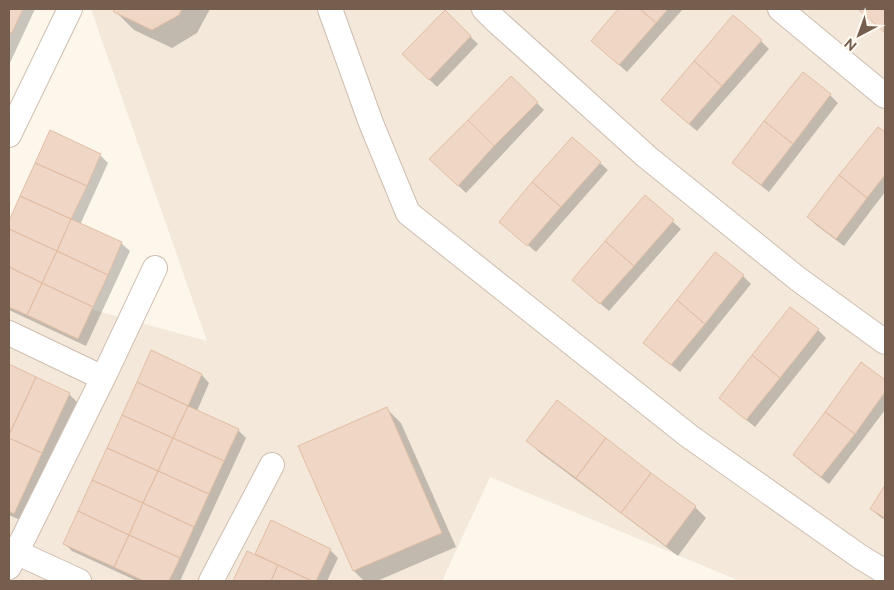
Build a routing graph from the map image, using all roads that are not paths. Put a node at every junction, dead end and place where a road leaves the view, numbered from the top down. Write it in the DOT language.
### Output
graph roads {
  1 [pos="70,9"];
  2 [pos="330,9"];
  3 [pos="484,9"];
  4 [pos="780,9"];
  5 [pos="885,96"];
  6 [pos="9,135"];
  7 [pos="155,268"];
  8 [pos="9,333"];
  9 [pos="885,342"];
  10 [pos="102,378"];
  11 [pos="272,465"];
  12 [pos="11,556"];
  13 [pos="885,572"];
  14 [pos="79,581"];
  15 [pos="211,581"];
  1 -- 6 [label="street"];
  2 -- 13 [label="street"];
  3 -- 9 [label="street"];
  4 -- 5 [label="street"];
  7 -- 10 [label="street"];
  8 -- 10 [label="street"];
  10 -- 12 [label="street"];
  11 -- 15 [label="street"];
  12 -- 14 [label="street"];
}
